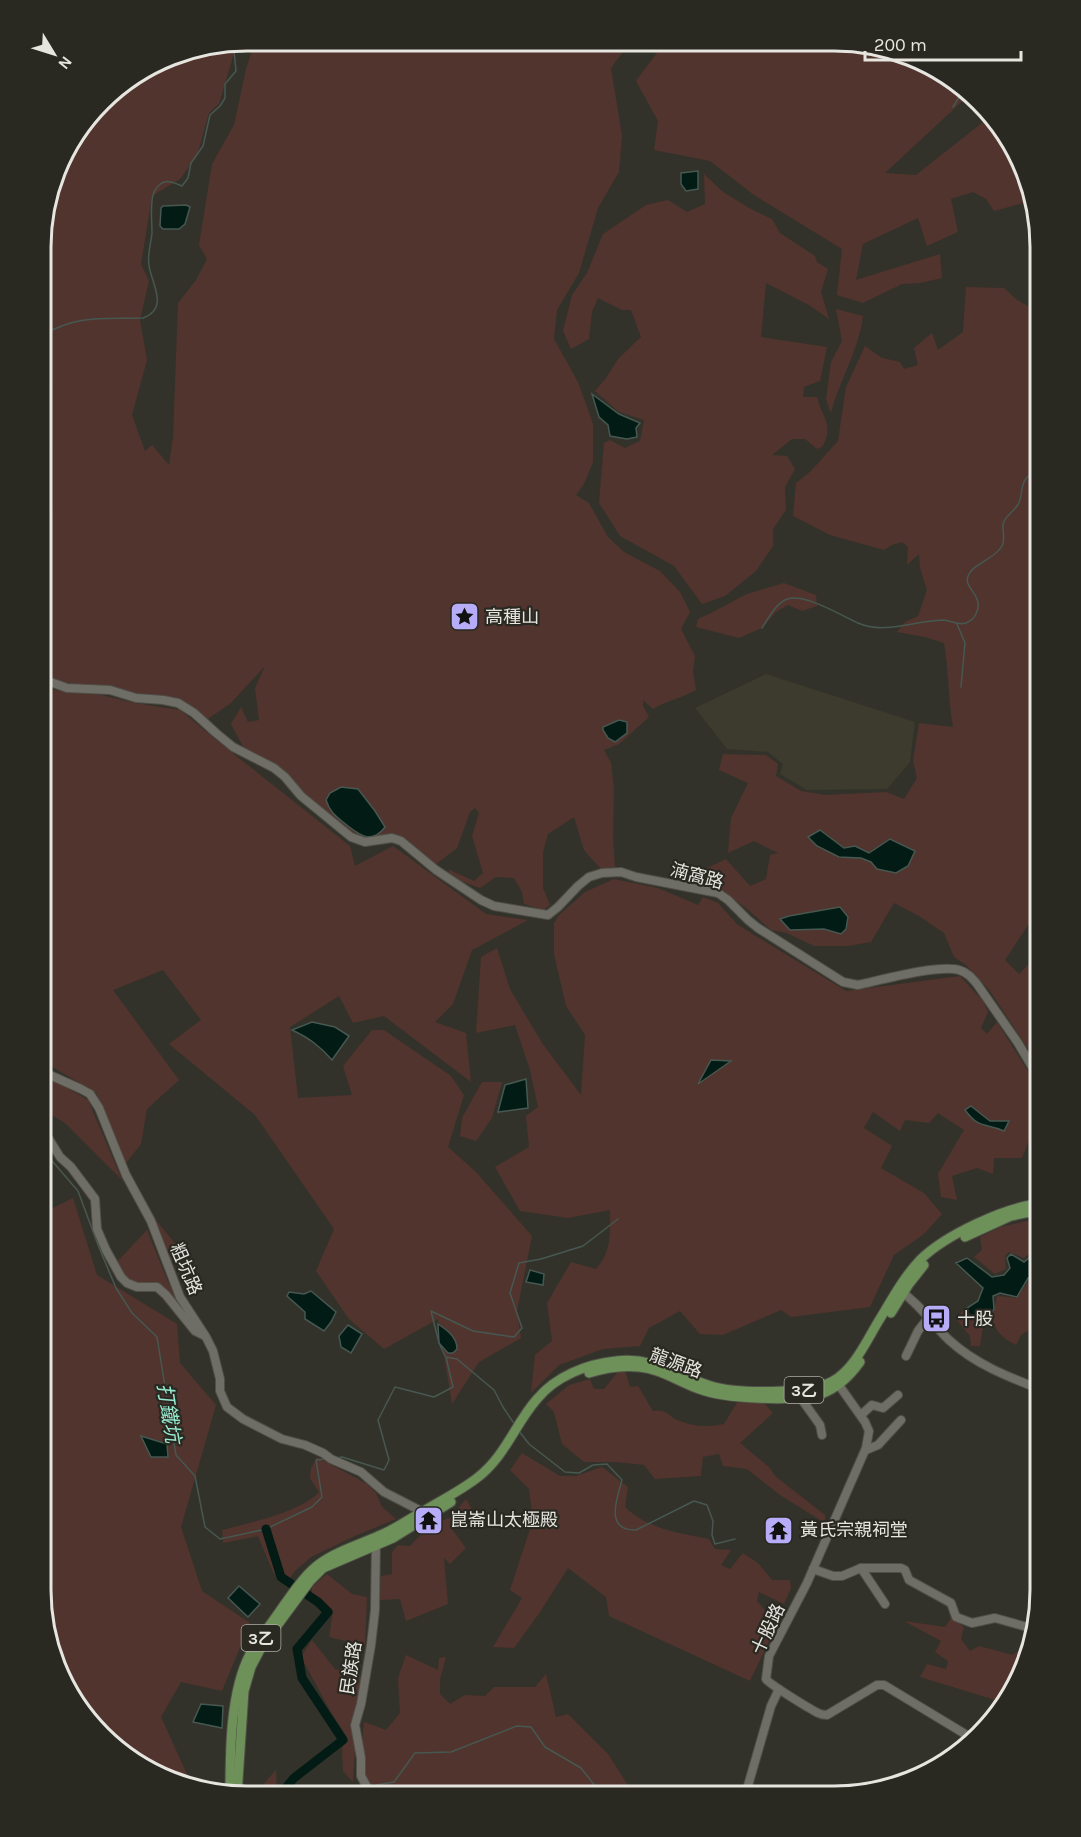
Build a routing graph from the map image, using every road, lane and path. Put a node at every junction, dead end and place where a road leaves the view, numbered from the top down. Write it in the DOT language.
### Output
graph roads {
  1 [pos="51,682"];
  2 [pos="1030,1063"];
  3 [pos="51,1076"];
  4 [pos="51,1142"];
  5 [pos="1030,1206"];
  6 [pos="1030,1212"];
  7 [pos="901,1291"];
  8 [pos="928,1318"];
  9 [pos="206,1336"];
  10 [pos="906,1356"];
  11 [pos="837,1382"];
  12 [pos="1030,1385"];
  13 [pos="898,1395"];
  14 [pos="800,1397"];
  15 [pos="861,1415"];
  16 [pos="902,1420"];
  17 [pos="520,1431"];
  18 [pos="822,1435"];
  19 [pos="866,1450"];
  20 [pos="425,1514"];
  21 [pos="376,1541"];
  22 [pos="861,1568"];
  23 [pos="813,1569"];
  24 [pos="885,1604"];
  25 [pos="1026,1627"];
  26 [pos="779,1689"];
  27 [pos="240,1690"];
  28 [pos="966,1735"];
  29 [pos="230,1785"];
  30 [pos="237,1785"];
  31 [pos="366,1786"];
  32 [pos="749,1786"];
  1 -- 2 [label="street, 湳窩路"];
  3 -- 9 [label="street, 粗坑路"];
  4 -- 9 [label="street"];
  5 -- 7 [label="main road, 3乙"];
  6 -- 7 [label="main road, 3乙"];
  7 -- 8 [label="street"];
  7 -- 11 [label="main road, 3乙"];
  8 -- 10 [label="street"];
  8 -- 12 [label="street"];
  9 -- 20 [label="street, 粗坑路"];
  11 -- 14 [label="main road, 龍源路 / 3乙"];
  11 -- 15 [label="street, 十股路"];
  11 -- 17 [label="main road, 3乙"];
  13 -- 15 [label="street"];
  14 -- 17 [label="main road, 龍源路 / 3乙"];
  14 -- 18 [label="street"];
  15 -- 19 [label="street, 十股路"];
  16 -- 19 [label="street"];
  17 -- 20 [label="main road, 3乙"];
  19 -- 23 [label="street, 十股路"];
  20 -- 21 [label="main road, 3乙"];
  21 -- 27 [label="main road, 3乙"];
  21 -- 31 [label="street, 民族路"];
  22 -- 23 [label="street"];
  22 -- 24 [label="street"];
  22 -- 25 [label="street"];
  23 -- 26 [label="street, 十股路"];
  26 -- 28 [label="street"];
  26 -- 32 [label="street"];
  27 -- 29 [label="main road, 3乙"];
  27 -- 30 [label="main road, 3乙"];
}
